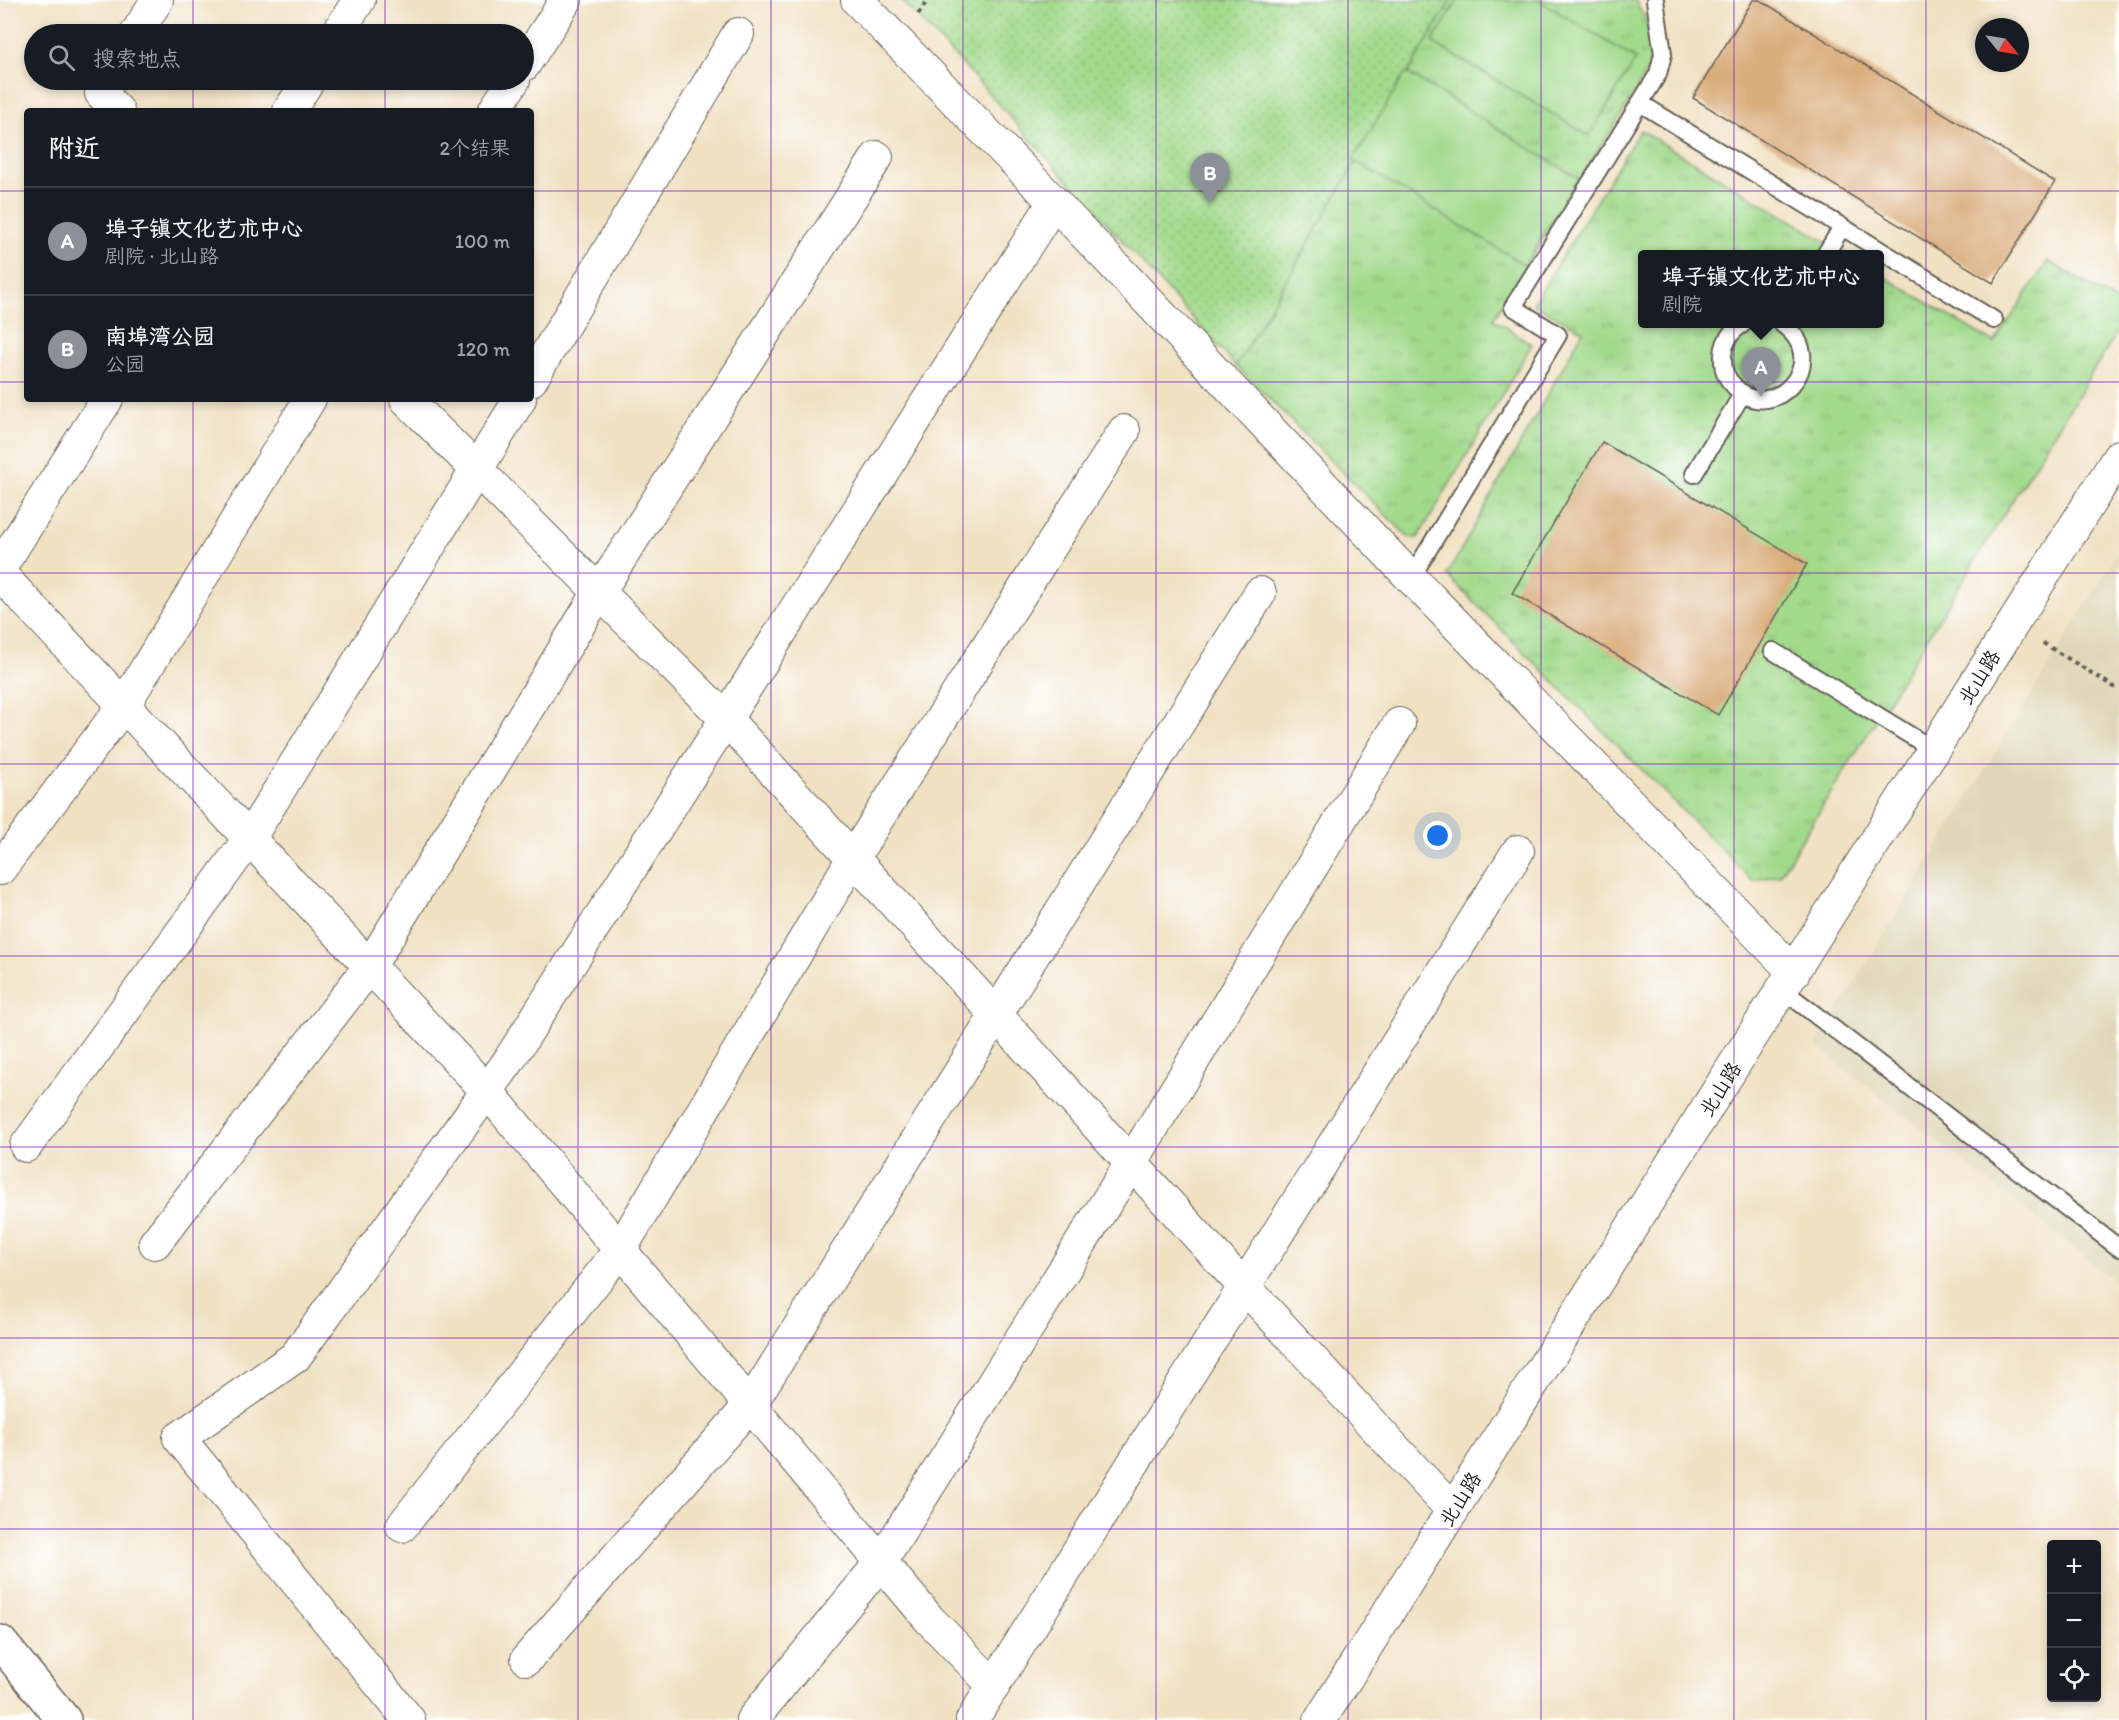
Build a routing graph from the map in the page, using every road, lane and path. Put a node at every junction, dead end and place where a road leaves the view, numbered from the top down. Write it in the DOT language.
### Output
graph roads {
  1 [pos="157,0"];
  2 [pos="359,0"];
  3 [pos="566,0"];
  4 [pos="857,0"];
  5 [pos="1655,0"];
  6 [pos="142,24"];
  7 [pos="343,24"];
  8 [pos="738,34"];
  9 [pos="534,50"];
  10 [pos="102,90"];
  11 [pos="303,90"];
  12 [pos="508,90"];
  13 [pos="1640,103"];
  14 [pos="115,108"];
  15 [pos="291,108"];
  16 [pos="496,108"];
  17 [pos="877,157"];
  18 [pos="1054,202"];
  19 [pos="1842,227"];
  20 [pos="1828,250"];
  21 [pos="1880,250"];
  22 [pos="1884,253"];
  23 [pos="1994,320"];
  24 [pos="1735,328"];
  25 [pos="1788,328"];
  26 [pos="534,375"];
  27 [pos="1743,393"];
  28 [pos="105,402"];
  29 [pos="308,402"];
  30 [pos="409,402"];
  31 [pos="518,402"];
  32 [pos="1124,431"];
  33 [pos="2119,456"];
  34 [pos="477,470"];
  35 [pos="1694,474"];
  36 [pos="0,568"];
  37 [pos="0,574"];
  38 [pos="1411,578"];
  39 [pos="599,592"];
  40 [pos="1260,593"];
  41 [pos="2013,625"];
  42 [pos="1773,651"];
  43 [pos="2119,690"];
  44 [pos="124,705"];
  45 [pos="726,718"];
  46 [pos="1399,724"];
  47 [pos="1934,750"];
  48 [pos="249,839"];
  49 [pos="1518,851"];
  50 [pos="853,858"];
  51 [pos="0,869"];
  52 [pos="370,966"];
  53 [pos="1789,981"];
  54 [pos="996,1015"];
  55 [pos="487,1091"];
  56 [pos="26,1146"];
  57 [pos="1131,1163"];
  58 [pos="155,1243"];
  59 [pos="2119,1248"];
  60 [pos="620,1250"];
  61 [pos="1245,1286"];
  62 [pos="750,1405"];
  63 [pos="1453,1511"];
  64 [pos="402,1526"];
  65 [pos="881,1562"];
  66 [pos="0,1642"];
  67 [pos="527,1659"];
  68 [pos="994,1686"];
  69 [pos="64,1720"];
  70 [pos="409,1720"];
  71 [pos="752,1720"];
  72 [pos="972,1720"];
  73 [pos="1320,1720"];
  1 -- 6 [label="street"];
  2 -- 7 [label="street"];
  3 -- 9 [label="street"];
  4 -- 18 [label="street"];
  5 -- 13 [label="lane"];
  8 -- 26 [label="street"];
  10 -- 14 [label="street"];
  11 -- 15 [label="street"];
  12 -- 16 [label="street"];
  13 -- 19 [label="lane"];
  13 -- 38 [label="lane"];
  17 -- 39 [label="street"];
  18 -- 38 [label="street"];
  18 -- 45 [label="street"];
  19 -- 20 [label="lane"];
  19 -- 21 [label="lane"];
  22 -- 23 [label="lane"];
  24 -- 27 [label="lane"];
  25 -- 27 [label="lane"];
  27 -- 35 [label="lane"];
  28 -- 36 [label="street"];
  29 -- 44 [label="street"];
  30 -- 34 [label="street"];
  31 -- 34 [label="street"];
  32 -- 50 [label="street"];
  33 -- 41 [label="street, 北山路"];
  34 -- 39 [label="street"];
  34 -- 48 [label="street"];
  37 -- 44 [label="street"];
  38 -- 53 [label="street"];
  39 -- 45 [label="street"];
  39 -- 52 [label="street"];
  40 -- 54 [label="street"];
  41 -- 43 [label="path"];
  41 -- 47 [label="street, 北山路"];
  42 -- 47 [label="lane"];
  44 -- 48 [label="street"];
  44 -- 51 [label="street"];
  45 -- 50 [label="street"];
  45 -- 55 [label="street"];
  46 -- 57 [label="street"];
  47 -- 53 [label="street, 北山路"];
  48 -- 52 [label="street"];
  48 -- 56 [label="street"];
  49 -- 61 [label="street"];
  50 -- 54 [label="street"];
  50 -- 60 [label="street"];
  52 -- 55 [label="street"];
  52 -- 58 [label="street"];
  53 -- 59 [label="lane"];
  53 -- 63 [label="street, 北山路"];
  54 -- 57 [label="street"];
  54 -- 62 [label="street"];
  55 -- 60 [label="street"];
  55 -- 70 [label="street"];
  57 -- 61 [label="street"];
  57 -- 65 [label="street"];
  60 -- 62 [label="street"];
  60 -- 64 [label="street"];
  61 -- 63 [label="street"];
  61 -- 68 [label="street"];
  62 -- 65 [label="street"];
  62 -- 67 [label="street"];
  63 -- 73 [label="street, 北山路"];
  65 -- 68 [label="street"];
  65 -- 71 [label="street"];
  66 -- 69 [label="highway"];
  68 -- 72 [label="street"];
}
